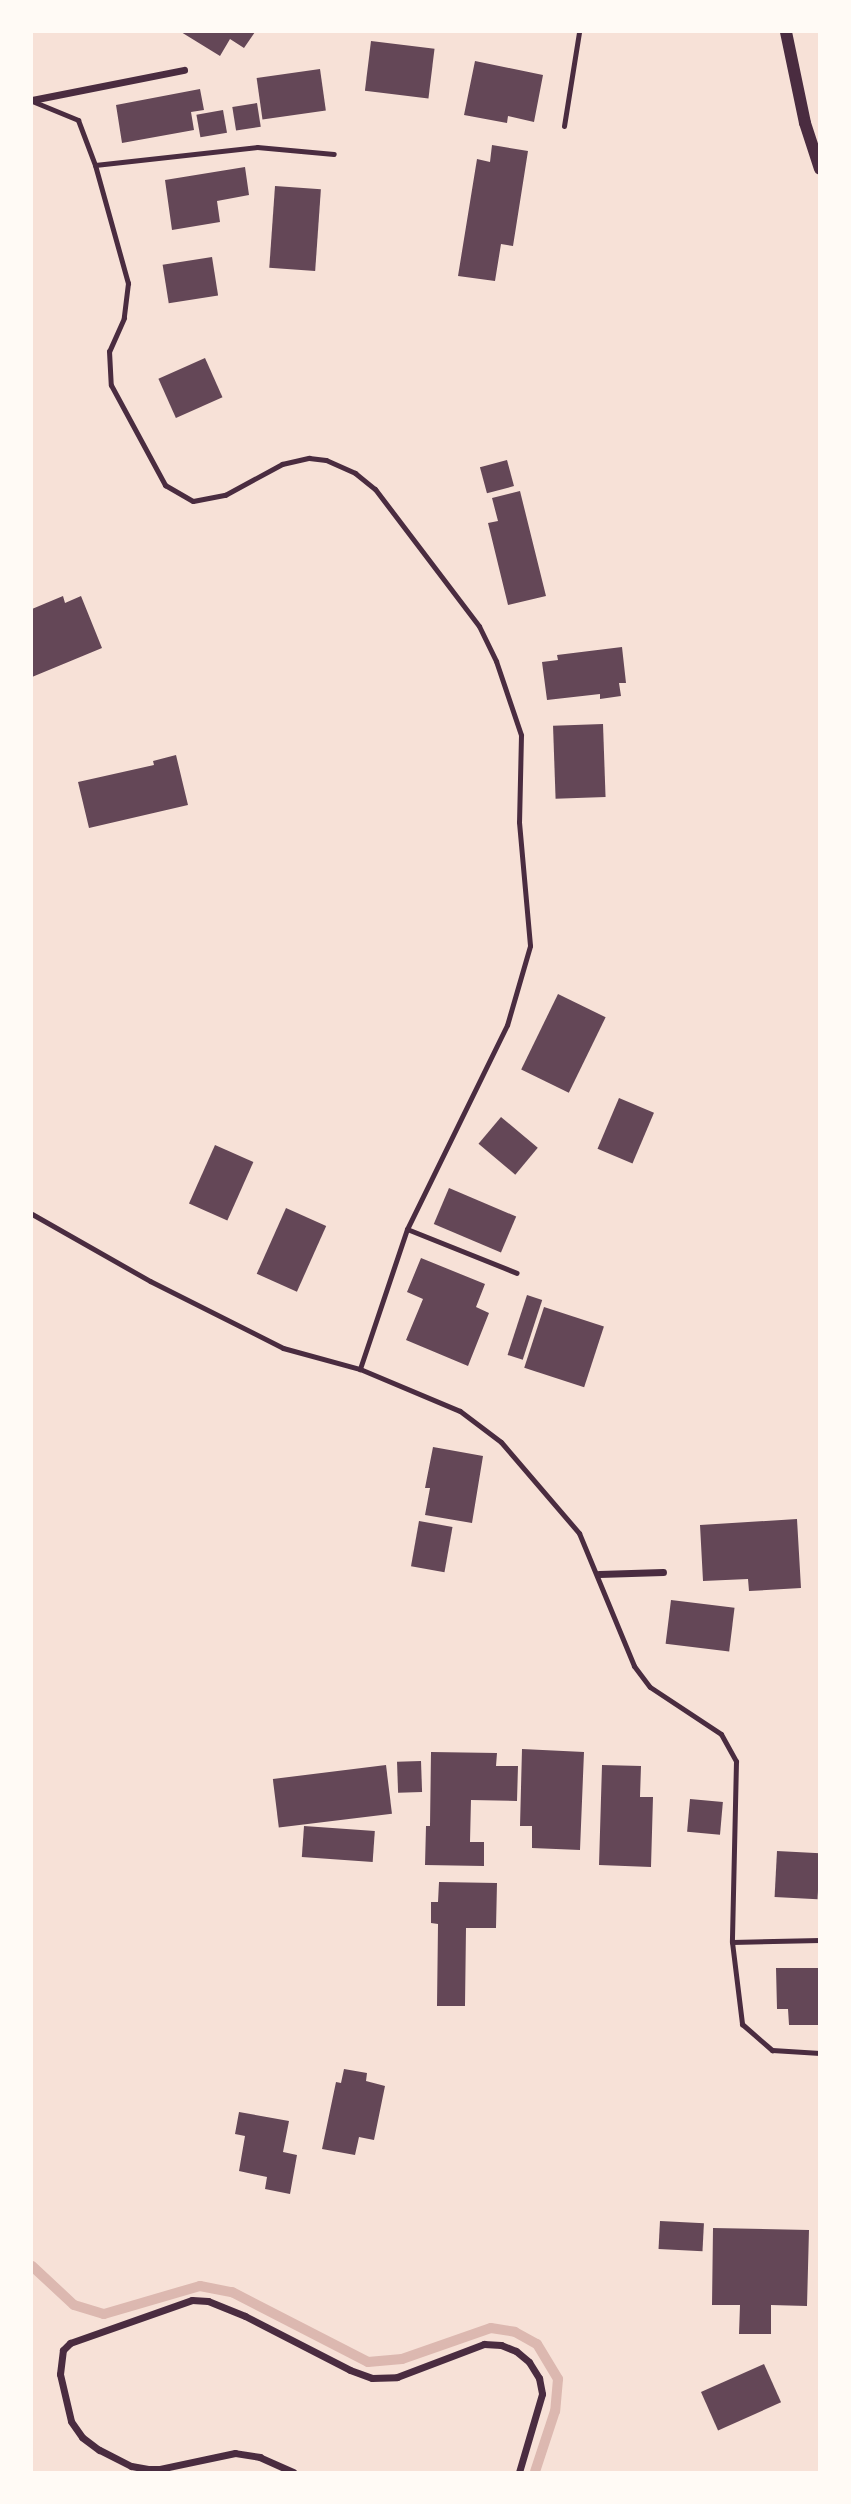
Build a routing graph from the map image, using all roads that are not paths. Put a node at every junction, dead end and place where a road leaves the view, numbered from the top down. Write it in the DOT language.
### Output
graph roads {
  1 [pos="579,32"];
  2 [pos="786,32"];
  3 [pos="184,70"];
  4 [pos="32,100"];
  5 [pos="564,126"];
  6 [pos="334,154"];
  7 [pos="95,165"];
  8 [pos="820,169"];
  9 [pos="32,1214"];
  10 [pos="407,1228"];
  11 [pos="517,1273"];
  12 [pos="360,1369"];
  13 [pos="663,1572"];
  14 [pos="599,1574"];
  15 [pos="820,1940"];
  16 [pos="732,1942"];
  17 [pos="820,2053"];
  18 [pos="293,2473"];
  19 [pos="519,2473"];
  1 -- 5 [label="lane"];
  2 -- 8 [label="street"];
  3 -- 4 [label="street"];
  4 -- 7 [label="lane"];
  6 -- 7 [label="lane"];
  7 -- 10 [label="lane"];
  9 -- 12 [label="lane"];
  10 -- 11 [label="lane"];
  10 -- 12 [label="lane"];
  12 -- 14 [label="lane"];
  13 -- 14 [label="street"];
  14 -- 16 [label="lane"];
  15 -- 16 [label="lane"];
  16 -- 17 [label="lane"];
  18 -- 19 [label="street"];
}
